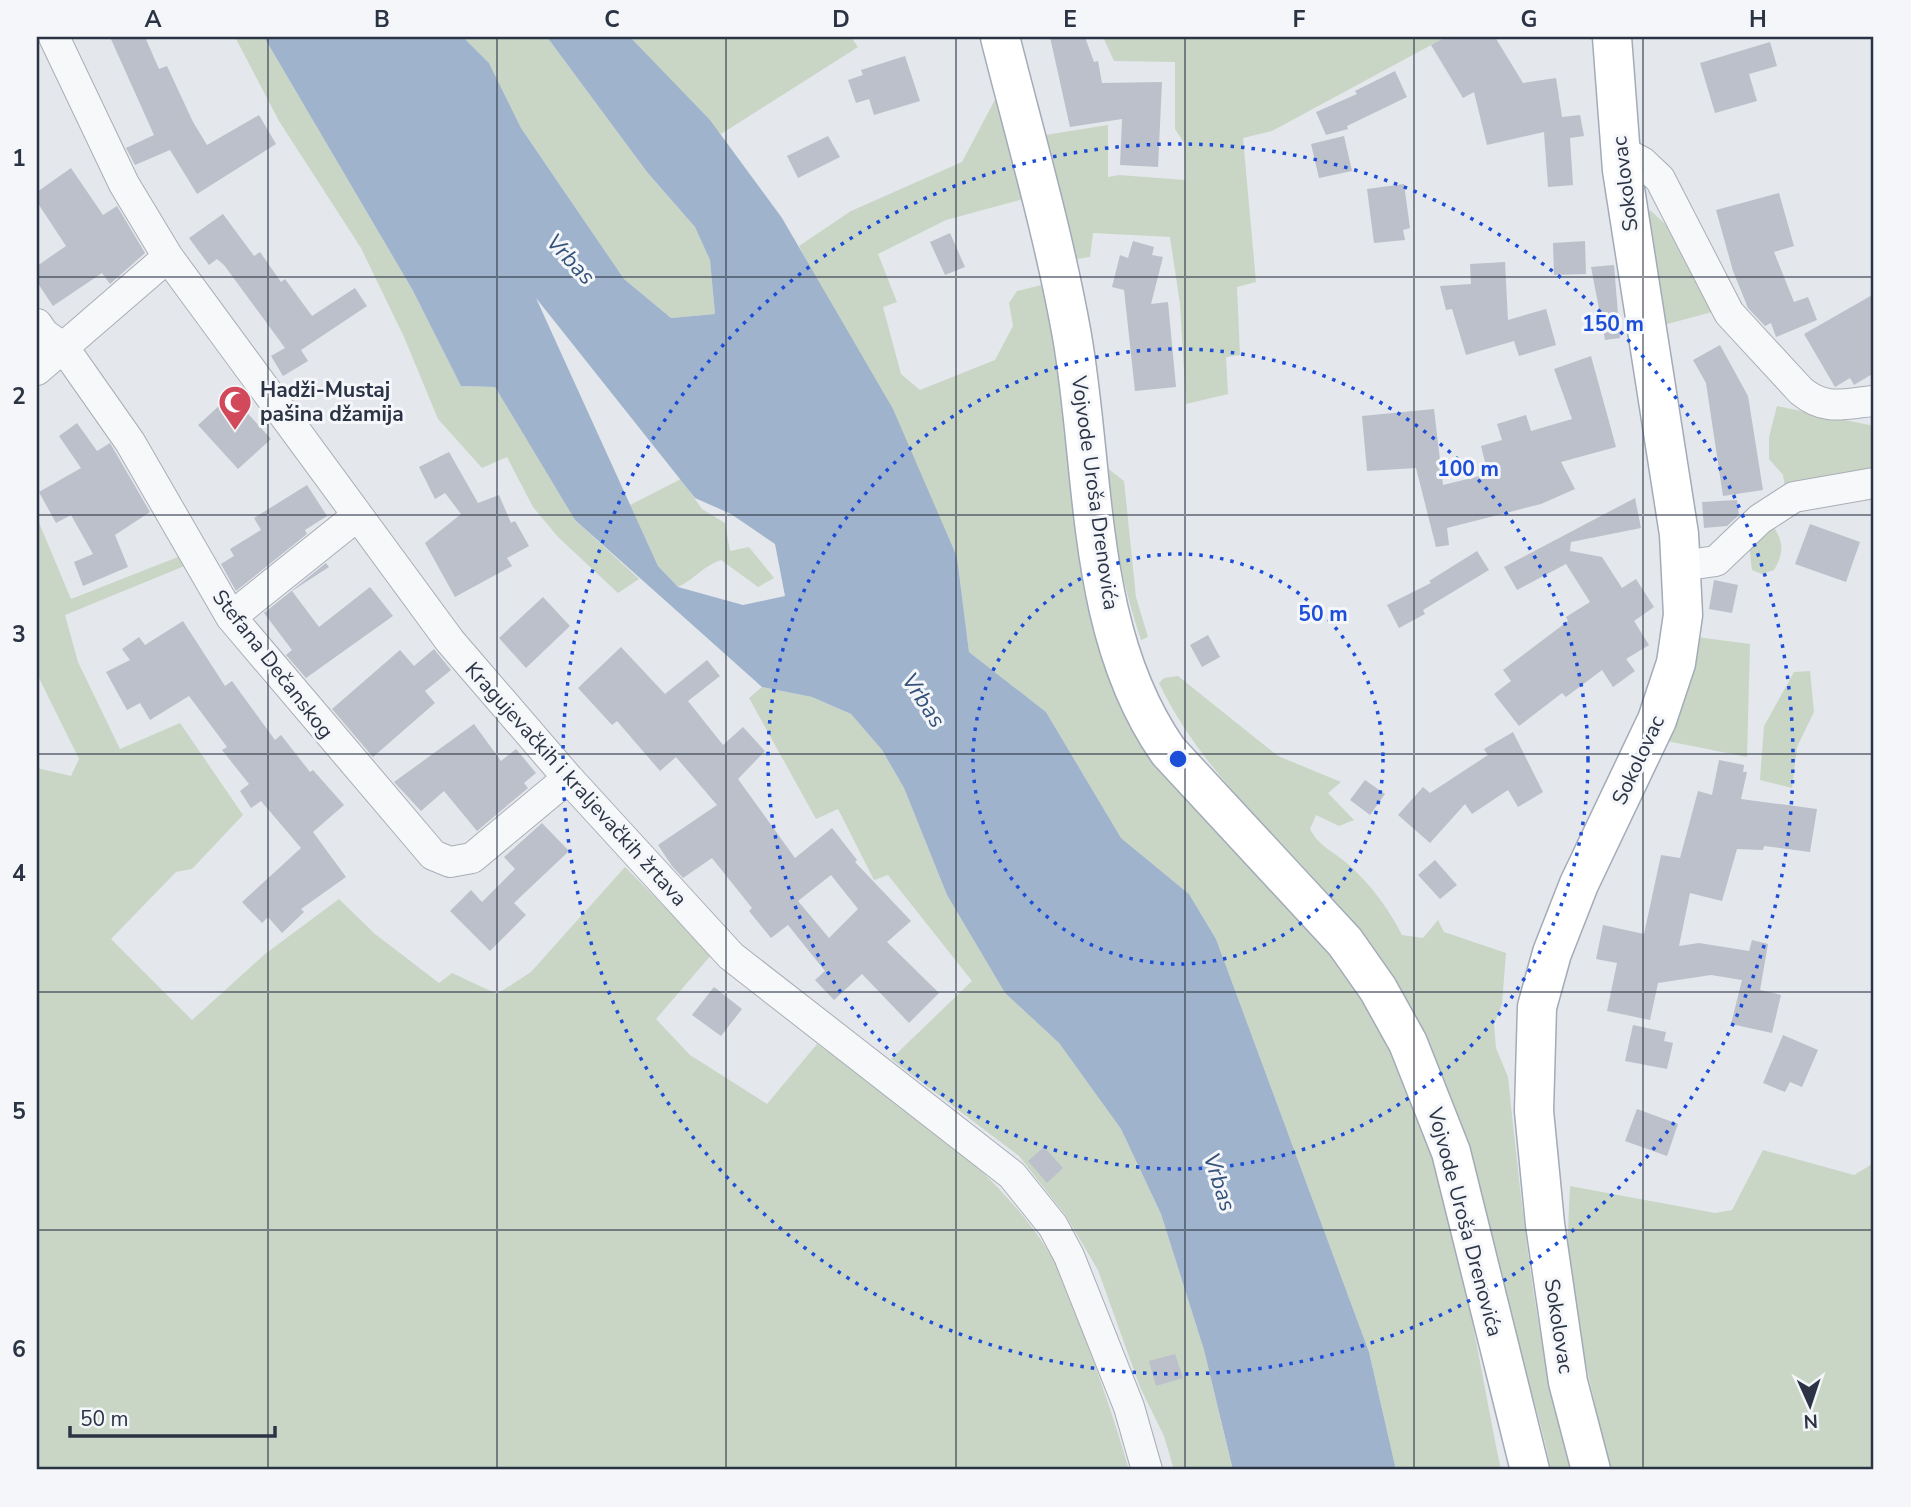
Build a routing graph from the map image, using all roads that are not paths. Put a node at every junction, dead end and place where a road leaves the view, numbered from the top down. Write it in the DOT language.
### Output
graph roads {
  1 [pos="54,37"];
  2 [pos="1000,37"];
  3 [pos="1612,37"];
  4 [pos="1621,152"];
  5 [pos="168,257"];
  6 [pos="37,324"];
  7 [pos="64,348"];
  8 [pos="37,370"];
  9 [pos="1874,401"];
  10 [pos="1874,483"];
  11 [pos="358,516"];
  12 [pos="1681,566"];
  13 [pos="231,617"];
  14 [pos="568,778"];
  15 [pos="1147,1470"];
  16 [pos="1530,1470"];
  17 [pos="1591,1470"];
  1 -- 5 [label="street, Kragujevačkih i kraljevačkih žrtava"];
  2 -- 16 [label="main road, Vojvode Uroša Drenovića"];
  3 -- 4 [label="main road, Sokolovac"];
  4 -- 9 [label="street"];
  4 -- 12 [label="main road, Sokolovac"];
  5 -- 7 [label="street"];
  5 -- 11 [label="street, Kragujevačkih i kraljevačkih žrtava"];
  6 -- 7 [label="street, Stefana Dečanskog"];
  7 -- 8 [label="street"];
  7 -- 13 [label="street, Stefana Dečanskog"];
  10 -- 12 [label="street"];
  11 -- 13 [label="street"];
  11 -- 14 [label="street, Kragujevačkih i kraljevačkih žrtava"];
  12 -- 17 [label="main road, Sokolovac"];
  13 -- 14 [label="street, Stefana Dečanskog"];
  14 -- 15 [label="street, Kragujevačkih i kraljevačkih žrtava"];
}
